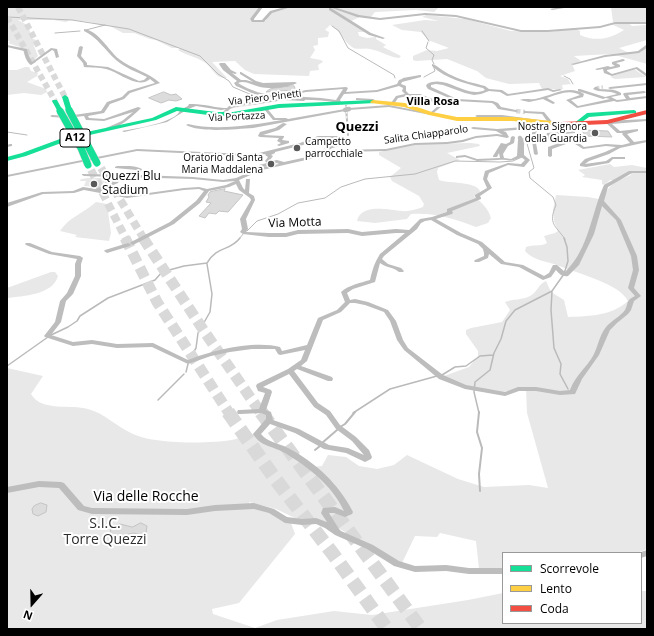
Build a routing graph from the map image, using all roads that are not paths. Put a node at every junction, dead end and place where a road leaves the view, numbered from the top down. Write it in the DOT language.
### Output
graph roads {
  1 [pos="261,7"];
  2 [pos="290,7"];
  3 [pos="327,7"];
  4 [pos="331,7"];
  5 [pos="560,7"];
  6 [pos="569,7"];
  7 [pos="584,7"];
  8 [pos="552,9"];
  9 [pos="647,23"];
  10 [pos="85,30"];
  11 [pos="383,38"];
  12 [pos="7,46"];
  13 [pos="647,46"];
  14 [pos="81,48"];
  15 [pos="57,57"];
  16 [pos="623,60"];
  17 [pos="433,64"];
  18 [pos="573,64"];
  19 [pos="616,65"];
  20 [pos="438,69"];
  21 [pos="597,69"];
  22 [pos="235,73"];
  23 [pos="241,73"];
  24 [pos="458,74"];
  25 [pos="647,76"];
  26 [pos="149,77"];
  27 [pos="404,78"];
  28 [pos="240,81"];
  29 [pos="647,84"];
  30 [pos="399,85"];
  31 [pos="603,87"];
  32 [pos="596,88"];
  33 [pos="488,90"];
  34 [pos="644,92"];
  35 [pos="407,95"];
  36 [pos="266,96"];
  37 [pos="280,96"];
  38 [pos="65,97"];
  39 [pos="302,97"];
  40 [pos="647,97"];
  41 [pos="544,98"];
  42 [pos="604,98"];
  43 [pos="357,99"];
  44 [pos="522,100"];
  45 [pos="613,100"];
  46 [pos="630,100"];
  47 [pos="55,101"];
  48 [pos="310,101"];
  49 [pos="378,101"];
  50 [pos="256,102"];
  51 [pos="394,103"];
  52 [pos="554,103"];
  53 [pos="344,104"];
  54 [pos="265,108"];
  55 [pos="60,112"];
  56 [pos="432,112"];
  57 [pos="541,112"];
  58 [pos="223,114"];
  59 [pos="86,115"];
  60 [pos="477,116"];
  61 [pos="644,116"];
  62 [pos="311,117"];
  63 [pos="527,117"];
  64 [pos="292,121"];
  65 [pos="513,121"];
  66 [pos="579,122"];
  67 [pos="608,122"];
  68 [pos="188,125"];
  69 [pos="550,125"];
  70 [pos="473,128"];
  71 [pos="496,130"];
  72 [pos="96,132"];
  73 [pos="567,133"];
  74 [pos="513,137"];
  75 [pos="548,138"];
  76 [pos="647,141"];
  77 [pos="574,142"];
  78 [pos="564,144"];
  79 [pos="633,144"];
  80 [pos="506,145"];
  81 [pos="556,145"];
  82 [pos="368,146"];
  83 [pos="621,146"];
  84 [pos="280,149"];
  85 [pos="272,150"];
  86 [pos="360,150"];
  87 [pos="536,154"];
  88 [pos="585,154"];
  89 [pos="495,156"];
  90 [pos="550,156"];
  91 [pos="315,157"];
  92 [pos="458,157"];
  93 [pos="622,158"];
  94 [pos="7,159"];
  95 [pos="502,159"];
  96 [pos="589,159"];
  97 [pos="63,161"];
  98 [pos="270,162"];
  99 [pos="284,164"];
  100 [pos="117,167"];
  101 [pos="92,168"];
  102 [pos="261,169"];
  103 [pos="37,171"];
  104 [pos="647,172"];
  105 [pos="7,176"];
  106 [pos="120,177"];
  107 [pos="136,177"];
  108 [pos="237,180"];
  109 [pos="248,180"];
  110 [pos="207,190"];
  111 [pos="97,191"];
  112 [pos="247,193"];
  113 [pos="601,201"];
  114 [pos="7,205"];
  115 [pos="433,219"];
  116 [pos="409,232"];
  117 [pos="28,244"];
  118 [pos="486,249"];
  119 [pos="107,251"];
  120 [pos="379,259"];
  121 [pos="477,261"];
  122 [pos="401,271"];
  123 [pos="348,302"];
  124 [pos="308,347"];
  125 [pos="297,367"];
  126 [pos="290,371"];
  127 [pos="330,379"];
  128 [pos="262,411"];
  129 [pos="240,412"];
  130 [pos="269,421"];
  131 [pos="7,490"];
  132 [pos="338,533"];
  133 [pos="502,571"];
  1 -- 2 [label="street"];
  3 -- 11 [label="street"];
  4 -- 9 [label="street"];
  5 -- 6 [label="street"];
  6 -- 7 [label="street"];
  6 -- 8 [label="street"];
  10 -- 26 [label="street"];
  12 -- 15 [label="street"];
  13 -- 18 [label="street"];
  14 -- 26 [label="street"];
  16 -- 19 [label="street"];
  17 -- 20 [label="street"];
  19 -- 21 [label="street"];
  19 -- 25 [label="street"];
  20 -- 24 [label="street"];
  20 -- 33 [label="street"];
  22 -- 28 [label="street"];
  23 -- 28 [label="street"];
  26 -- 59 [label="street"];
  27 -- 30 [label="street, Via Portazza"];
  28 -- 36 [label="street"];
  29 -- 31 [label="street"];
  30 -- 35 [label="street"];
  30 -- 53 [label="street, Via Portazza"];
  32 -- 45 [label="street"];
  33 -- 42 [label="street"];
  33 -- 65 [label="street"];
  34 -- 46 [label="street"];
  35 -- 51 [label="street"];
  35 -- 56 [label="street"];
  36 -- 37 [label="street"];
  36 -- 39 [label="street"];
  37 -- 39 [label="street"];
  37 -- 53 [label="street"];
  38 -- 55 [label="main road, A12"];
  39 -- 48 [label="street"];
  40 -- 46 [label="street"];
  41 -- 44 [label="street"];
  41 -- 45 [label="street"];
  41 -- 52 [label="street"];
  43 -- 49 [label="street"];
  45 -- 46 [label="street"];
  47 -- 55 [label="main road, A12"];
  48 -- 53 [label="main road, Via Piero Pinetti"];
  48 -- 54 [label="main road, Via Piero Pinetti"];
  50 -- 58 [label="street, Via Piero Pinetti"];
  53 -- 56 [label="main road, Via Piero Pinetti"];
  53 -- 62 [label="street, Via Portazza"];
  54 -- 58 [label="main road, Via Piero Pinetti"];
  54 -- 62 [label="street, Via Portazza"];
  55 -- 59 [label="street"];
  55 -- 101 [label="main road, A12, bridge"];
  56 -- 65 [label="main road, Via Piero Pinetti"];
  57 -- 63 [label="street"];
  58 -- 72 [label="main road, Via Piero Pinetti"];
  59 -- 72 [label="street"];
  60 -- 63 [label="street"];
  61 -- 66 [label="main road"];
  61 -- 67 [label="main road"];
  62 -- 64 [label="street, Via Portazza"];
  63 -- 65 [label="main road, Via Piero Pinetti"];
  63 -- 69 [label="main road, Via Piero Pinetti"];
  64 -- 68 [label="street, Via Portazza"];
  64 -- 85 [label="street"];
  65 -- 71 [label="street, Salita Chiapparolo"];
  65 -- 115 [label="street, bridge"];
  66 -- 67 [label="main road"];
  66 -- 69 [label="main road, Via Piero Pinetti"];
  66 -- 73 [label="street"];
  67 -- 79 [label="street"];
  69 -- 73 [label="street"];
  69 -- 95 [label="street"];
  70 -- 71 [label="street, Salita Chiapparolo"];
  71 -- 86 [label="street, Salita Chiapparolo"];
  72 -- 94 [label="main road"];
  73 -- 75 [label="street"];
  74 -- 80 [label="street"];
  75 -- 77 [label="street"];
  75 -- 87 [label="street"];
  76 -- 79 [label="street"];
  77 -- 81 [label="street"];
  77 -- 83 [label="street"];
  78 -- 81 [label="street"];
  79 -- 83 [label="street"];
  80 -- 89 [label="street"];
  80 -- 95 [label="street"];
  81 -- 90 [label="street"];
  82 -- 86 [label="street, Salita Chiapparolo"];
  83 -- 96 [label="street"];
  84 -- 85 [label="street"];
  84 -- 91 [label="street"];
  84 -- 98 [label="street"];
  85 -- 103 [label="street"];
  86 -- 91 [label="street, Salita Chiapparolo"];
  88 -- 96 [label="street"];
  91 -- 99 [label="street, Salita Chiapparolo"];
  92 -- 95 [label="street"];
  93 -- 96 [label="street"];
  97 -- 103 [label="street"];
  98 -- 99 [label="street"];
  98 -- 102 [label="street"];
  99 -- 102 [label="street, Salita Chiapparolo"];
  100 -- 107 [label="street"];
  101 -- 106 [label="street"];
  102 -- 108 [label="street"];
  103 -- 105 [label="street"];
  104 -- 113 [label="street"];
  106 -- 107 [label="street"];
  106 -- 111 [label="street"];
  107 -- 108 [label="street"];
  108 -- 110 [label="street"];
  108 -- 112 [label="street"];
  109 -- 112 [label="street"];
  110 -- 111 [label="street"];
  110 -- 119 [label="street"];
  111 -- 114 [label="street"];
  112 -- 116 [label="street, Via Motta"];
  113 -- 118 [label="street"];
  113 -- 123 [label="street"];
  115 -- 116 [label="street"];
  115 -- 118 [label="street"];
  116 -- 120 [label="street"];
  117 -- 124 [label="street"];
  118 -- 121 [label="street"];
  120 -- 122 [label="street"];
  120 -- 123 [label="street"];
  123 -- 124 [label="street"];
  124 -- 125 [label="street"];
  125 -- 126 [label="street"];
  125 -- 127 [label="street"];
  126 -- 128 [label="street"];
  126 -- 130 [label="street"];
  128 -- 129 [label="street"];
  128 -- 130 [label="street"];
  130 -- 132 [label="street"];
  131 -- 132 [label="street, Via delle Rocche"];
  132 -- 133 [label="street, Via delle Rocche"];
}
